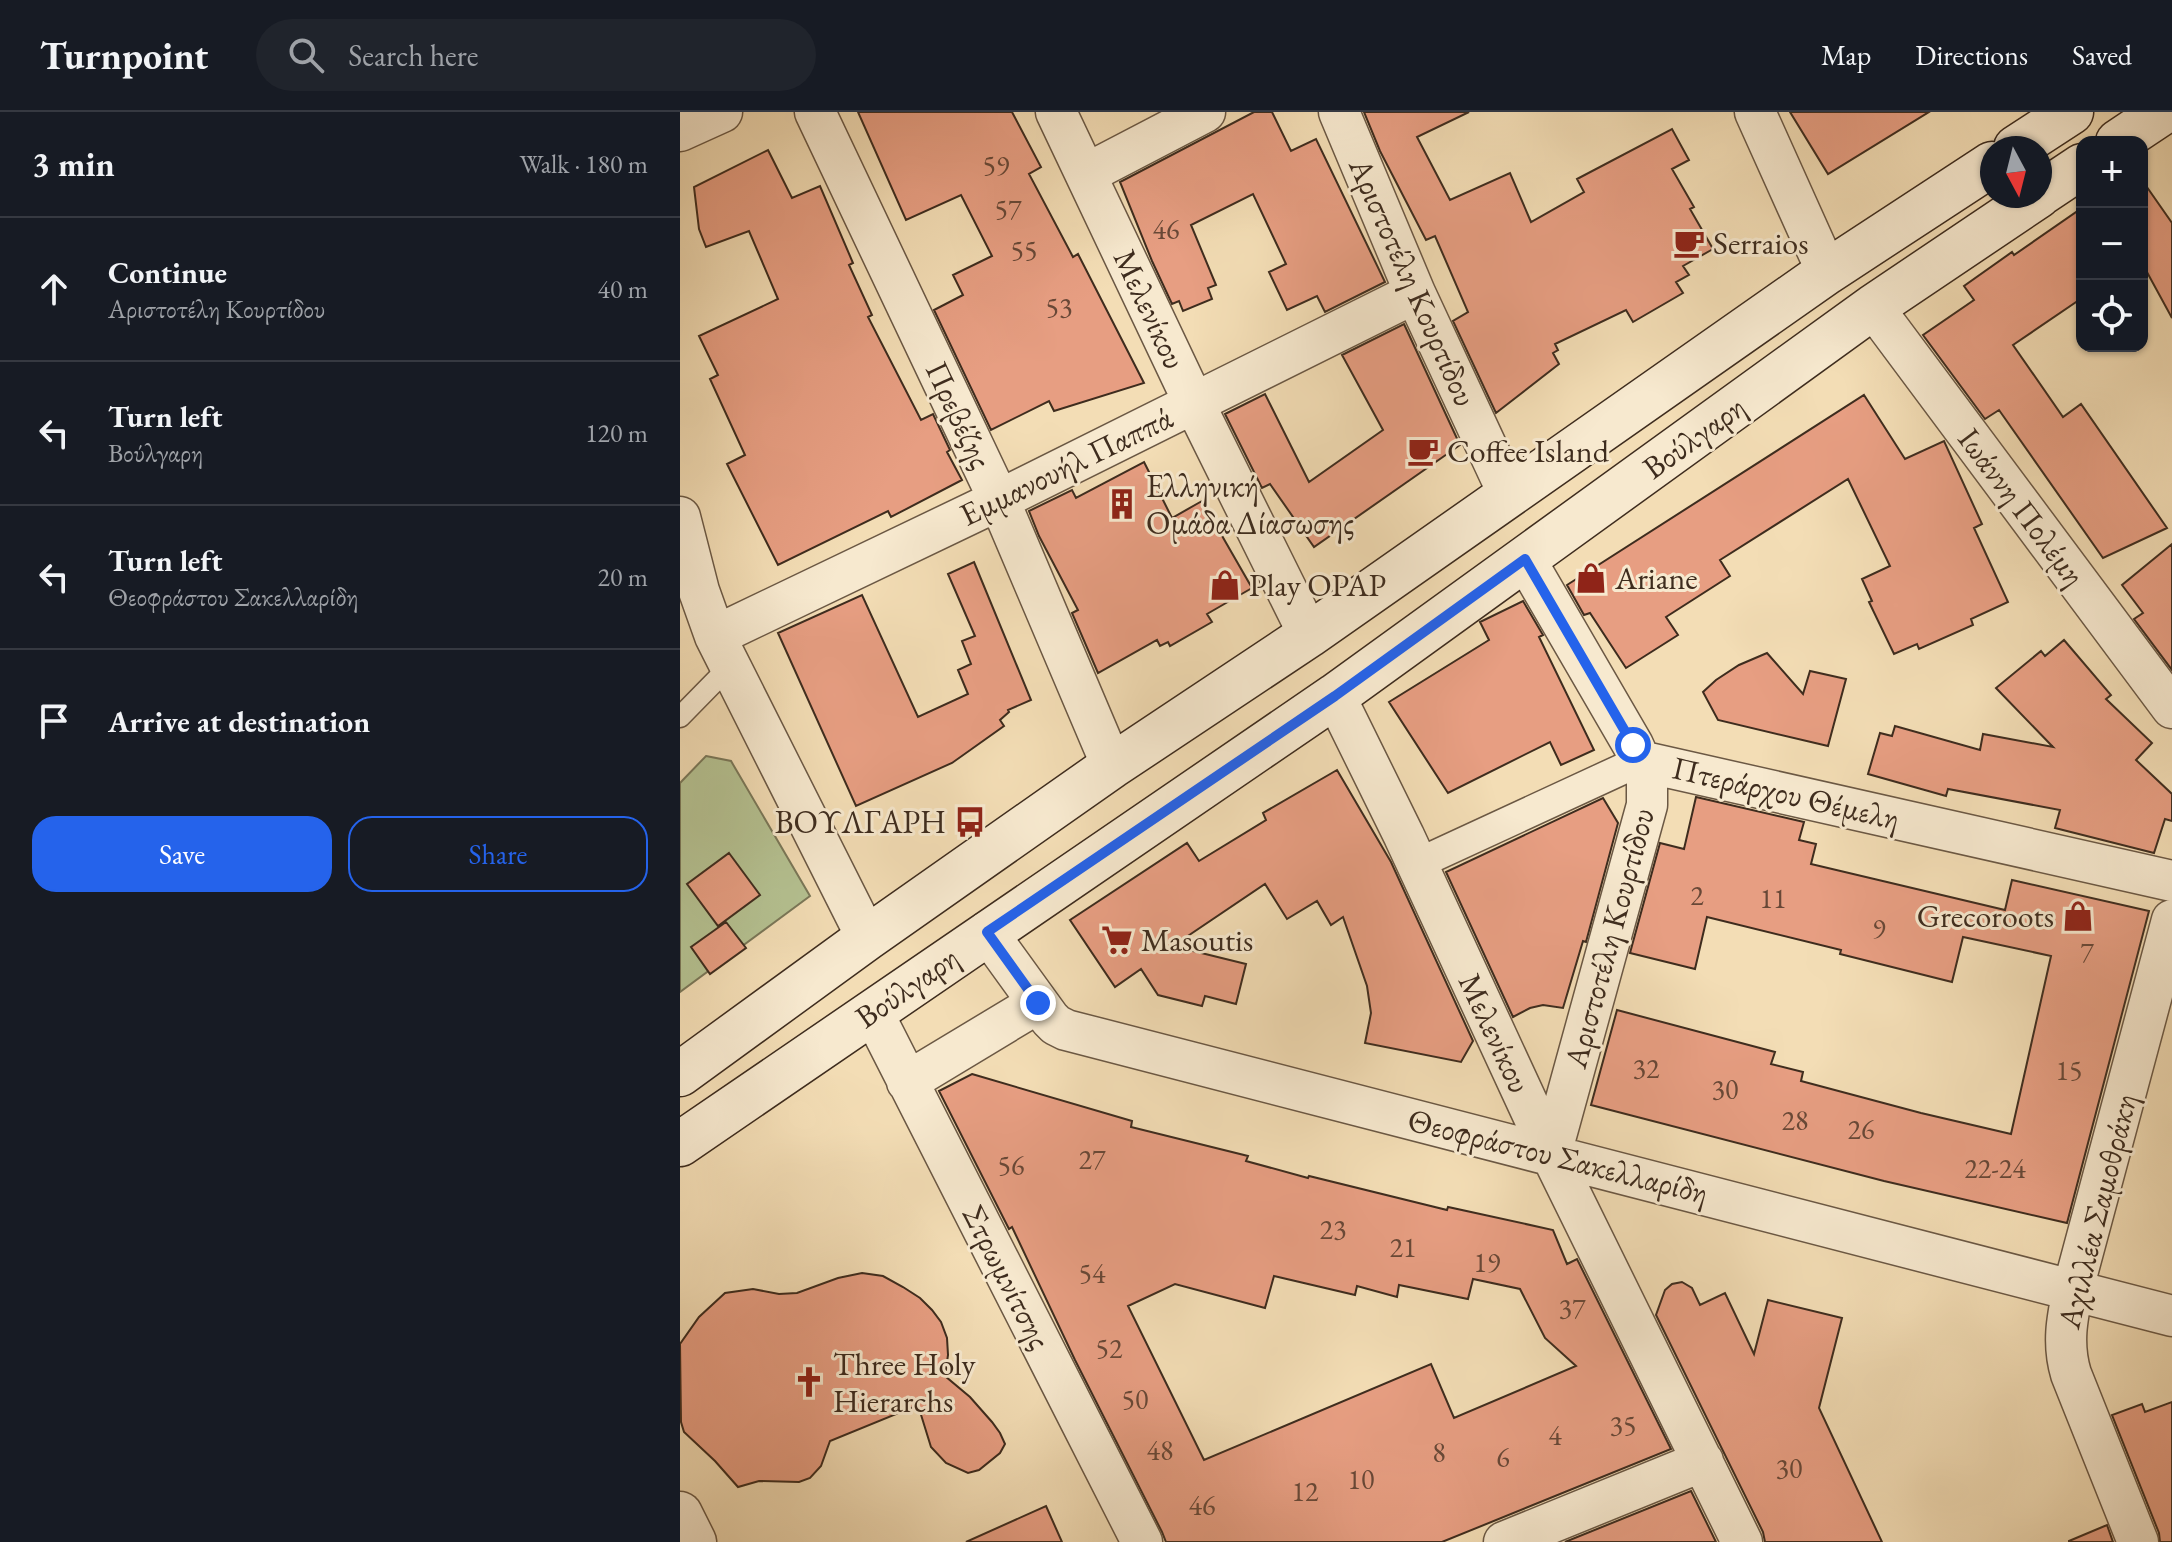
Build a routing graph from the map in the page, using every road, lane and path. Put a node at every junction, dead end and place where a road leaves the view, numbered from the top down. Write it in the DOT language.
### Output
graph roads {
  1 [pos="722,112"];
  2 [pos="815,112"];
  3 [pos="1056,112"];
  4 [pos="1205,112"];
  5 [pos="1339,112"];
  6 [pos="1755,112"];
  7 [pos="2071,112"];
  8 [pos="2163,112"];
  9 [pos="680,131"];
  10 [pos="2034,136"];
  11 [pos="2127,136"];
  12 [pos="2076,170"];
  13 [pos="1980,172"];
  14 [pos="1086,174"];
  15 [pos="2052,186"];
  16 [pos="2020,208"];
  17 [pos="1827,272"];
  18 [pos="1415,293"];
  19 [pos="1873,307"];
  20 [pos="1194,403"];
  21 [pos="1509,495"];
  22 [pos="999,500"];
  23 [pos="680,517"];
  24 [pos="1525,559"];
  25 [pos="1309,635"];
  26 [pos="722,652"];
  27 [pos="1335,696"];
  28 [pos="2172,708"];
  29 [pos="680,717"];
  30 [pos="1640,761"];
  31 [pos="1112,766"];
  32 [pos="1417,864"];
  33 [pos="2172,881"];
  34 [pos="2172,920"];
  35 [pos="987,932"];
  36 [pos="867,938"];
  37 [pos="1038,1003"];
  38 [pos="872,1011"];
  39 [pos="680,1074"];
  40 [pos="907,1082"];
  41 [pos="680,1144"];
  42 [pos="1551,1154"];
  43 [pos="2073,1289"];
  44 [pos="2172,1316"];
  45 [pos="1703,1461"];
  46 [pos="680,1514"];
  47 [pos="694,1542"];
  48 [pos="1142,1542"];
  49 [pos="1504,1542"];
  50 [pos="1742,1542"];
  51 [pos="2138,1542"];
  1 -- 9 [label="street"];
  2 -- 22 [label="street, Πρεβέζης"];
  3 -- 14 [label="street, Μελενίκου"];
  4 -- 14 [label="street"];
  5 -- 18 [label="street, Αριστοτέλη Κουρτίδου"];
  6 -- 17 [label="street"];
  7 -- 10 [label="main road"];
  8 -- 11 [label="main road"];
  12 -- 15 [label="main road, Βούλγαρη"];
  13 -- 17 [label="main road, Βούλγαρη"];
  14 -- 20 [label="street, Μελενίκου"];
  16 -- 19 [label="main road, Βούλγαρη"];
  17 -- 21 [label="main road, Βούλγαρη"];
  18 -- 20 [label="street, Εμμανουήλ Παππά"];
  18 -- 21 [label="street, Αριστοτέλη Κουρτίδου"];
  19 -- 24 [label="main road, Βούλγαρη"];
  19 -- 28 [label="street, Ιωάννη Πολέμη"];
  20 -- 22 [label="street, Εμμανουήλ Παππά"];
  20 -- 25 [label="street, Μελενίκου"];
  21 -- 25 [label="main road, Βούλγαρη"];
  22 -- 26 [label="street, Εμμανουήλ Παππά"];
  22 -- 31 [label="street, Πρεβέζης"];
  23 -- 26 [label="street"];
  24 -- 27 [label="main road, Βούλγαρη"];
  24 -- 30 [label="street, Αριστοτέλη Κουρτίδου"];
  25 -- 31 [label="main road, Βούλγαρη"];
  26 -- 29 [label="lane"];
  26 -- 36 [label="street"];
  27 -- 32 [label="street, Μελενίκου"];
  27 -- 35 [label="main road, Βούλγαρη"];
  30 -- 32 [label="street, Πτεράρχου Θέμελη"];
  30 -- 33 [label="street, Πτεράρχου Θέμελη"];
  30 -- 42 [label="street, Αριστοτέλη Κουρτίδου"];
  31 -- 36 [label="main road, Βούλγαρη"];
  32 -- 42 [label="street, Μελενίκου"];
  34 -- 43 [label="street, Αχιλλέα Σαμοθράκη"];
  35 -- 37 [label="street, Θεοφράστου Σακελλαρίδη"];
  35 -- 38 [label="main road, Βούλγαρη"];
  36 -- 39 [label="main road, Βούλγαρη"];
  37 -- 40 [label="street"];
  37 -- 42 [label="street, Θεοφράστου Σακελλαρίδη"];
  38 -- 40 [label="street, Στρωμνίτσης"];
  38 -- 41 [label="main road, Βούλγαρη"];
  40 -- 48 [label="street, Στρωμνίτσης"];
  42 -- 43 [label="street, Θεοφράστου Σακελλαρίδη"];
  42 -- 45 [label="street, Μελενίκου"];
  43 -- 44 [label="street, Θεοφράστου Σακελλαρίδη"];
  43 -- 51 [label="street, Αχιλλέα Σαμοθράκη"];
  45 -- 49 [label="street"];
  45 -- 50 [label="street, Μελενίκου"];
  46 -- 47 [label="main road"];
}
